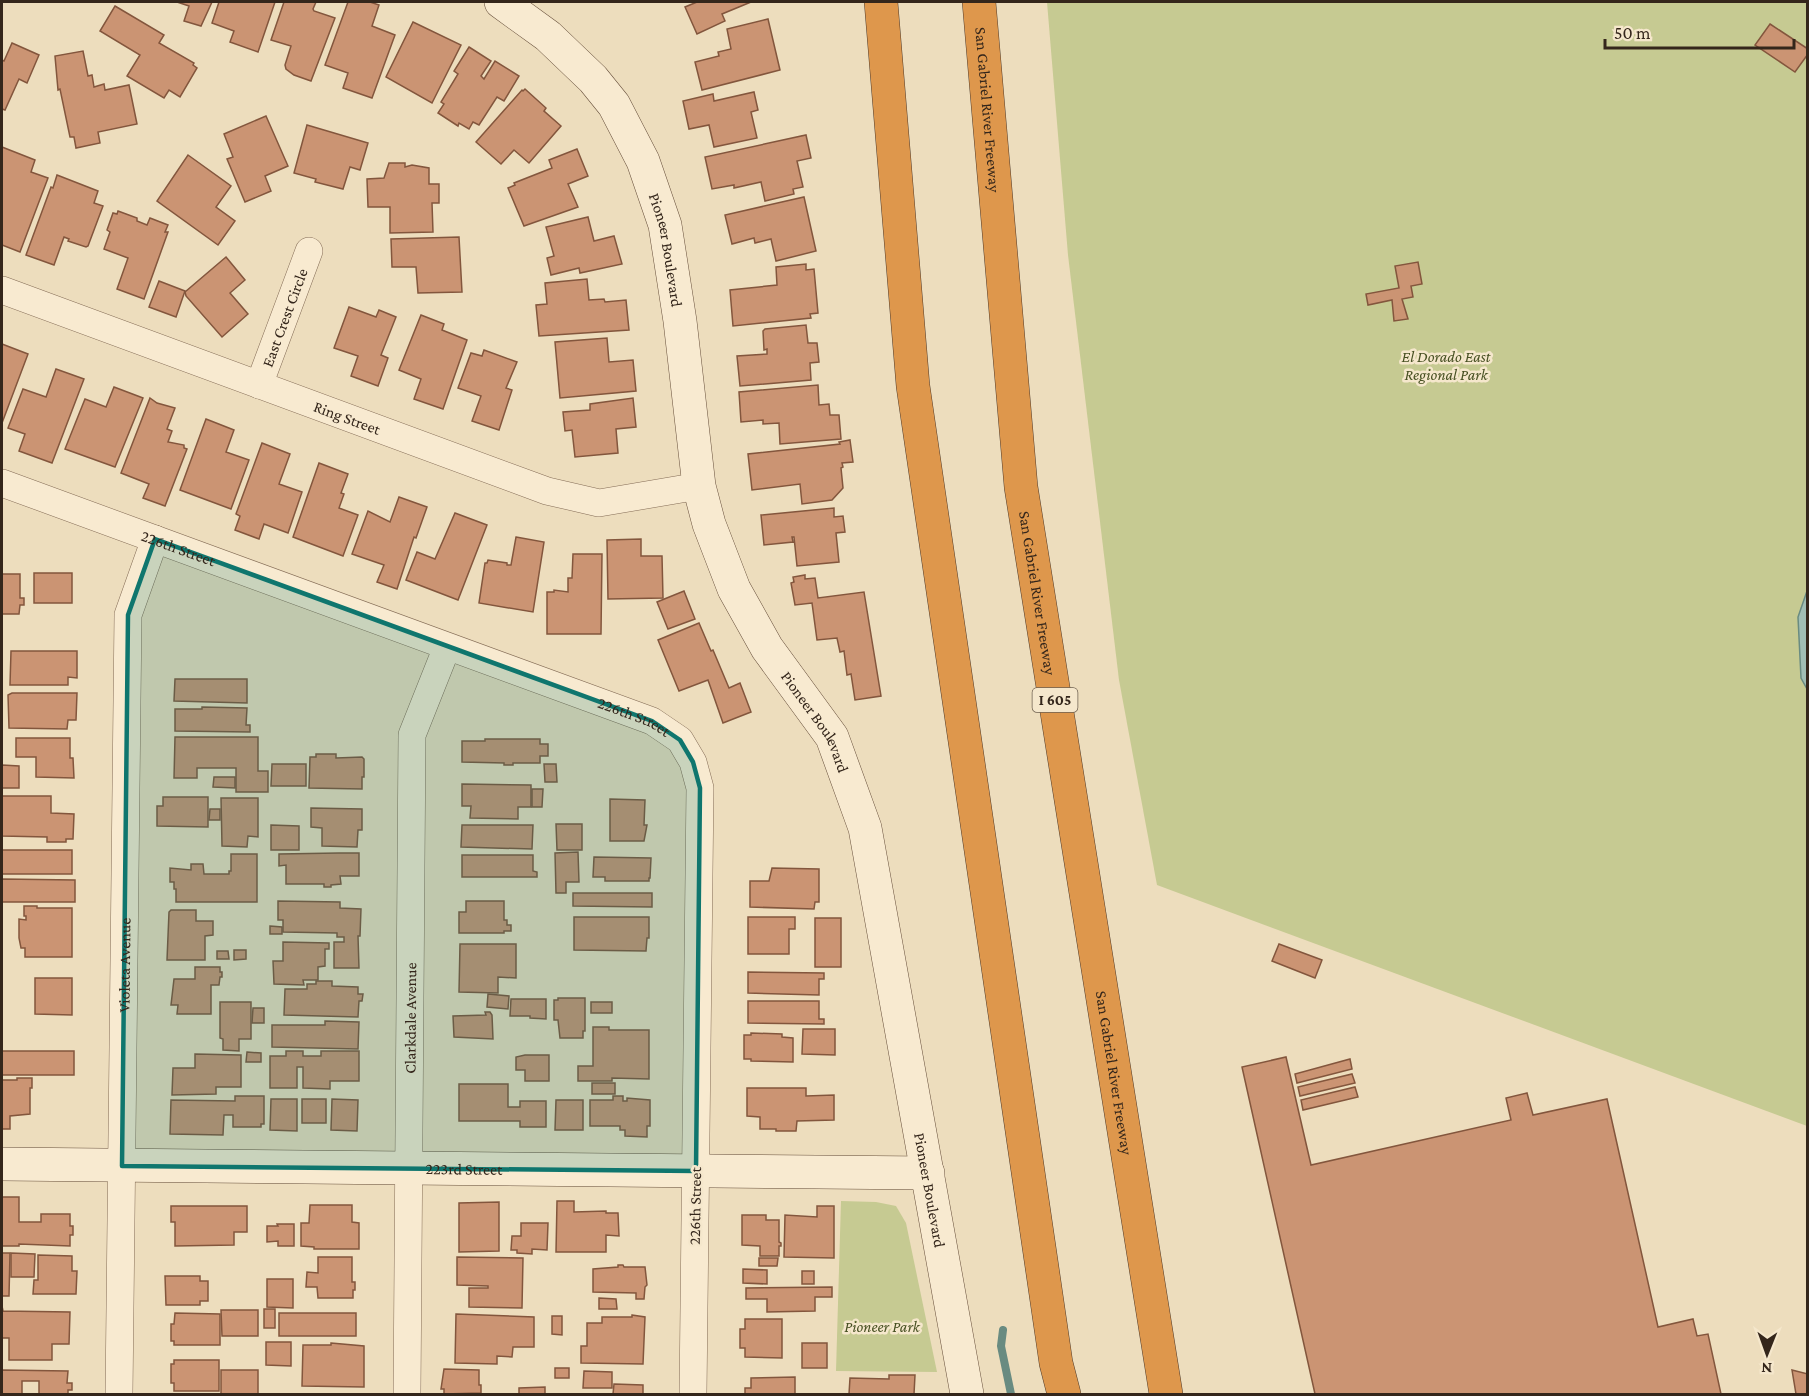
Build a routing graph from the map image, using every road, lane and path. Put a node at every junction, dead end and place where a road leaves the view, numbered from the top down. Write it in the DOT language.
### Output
graph roads {
  1 [pos="501,2"];
  2 [pos="881,2"];
  3 [pos="979,2"];
  4 [pos="309,251"];
  5 [pos="2,290"];
  6 [pos="259,385"];
  7 [pos="2,483"];
  8 [pos="699,486"];
  9 [pos="155,539"];
  10 [pos="447,647"];
  11 [pos="2,1164"];
  12 [pos="122,1166"];
  13 [pos="409,1169"];
  14 [pos="696,1171"];
  15 [pos="928,1173"];
  16 [pos="119,1395"];
  17 [pos="407,1395"];
  18 [pos="693,1395"];
  19 [pos="966,1395"];
  20 [pos="1064,1395"];
  21 [pos="1166,1395"];
  1 -- 8 [label="street, Pioneer Boulevard"];
  2 -- 20 [label="highway"];
  3 -- 21 [label="highway, San Gabriel River Freeway / I 605"];
  4 -- 6 [label="street, East Crest Circle"];
  5 -- 6 [label="street, Ring Street"];
  6 -- 8 [label="street, Ring Street"];
  7 -- 9 [label="street, 226th Street"];
  8 -- 15 [label="street, Pioneer Boulevard"];
  9 -- 10 [label="street, 226th Street"];
  9 -- 12 [label="street, Violeta Avenue"];
  10 -- 13 [label="street, Clarkdale Avenue"];
  10 -- 14 [label="street, 226th Street"];
  11 -- 12 [label="street, 223rd Street"];
  12 -- 13 [label="street, 223rd Street"];
  12 -- 16 [label="street, Violeta Avenue"];
  13 -- 14 [label="street, 223rd Street"];
  13 -- 17 [label="street, Clarkdale Avenue"];
  14 -- 15 [label="street, 223rd Street"];
  14 -- 18 [label="street, 226th Street"];
  15 -- 19 [label="street, Pioneer Boulevard"];
}
